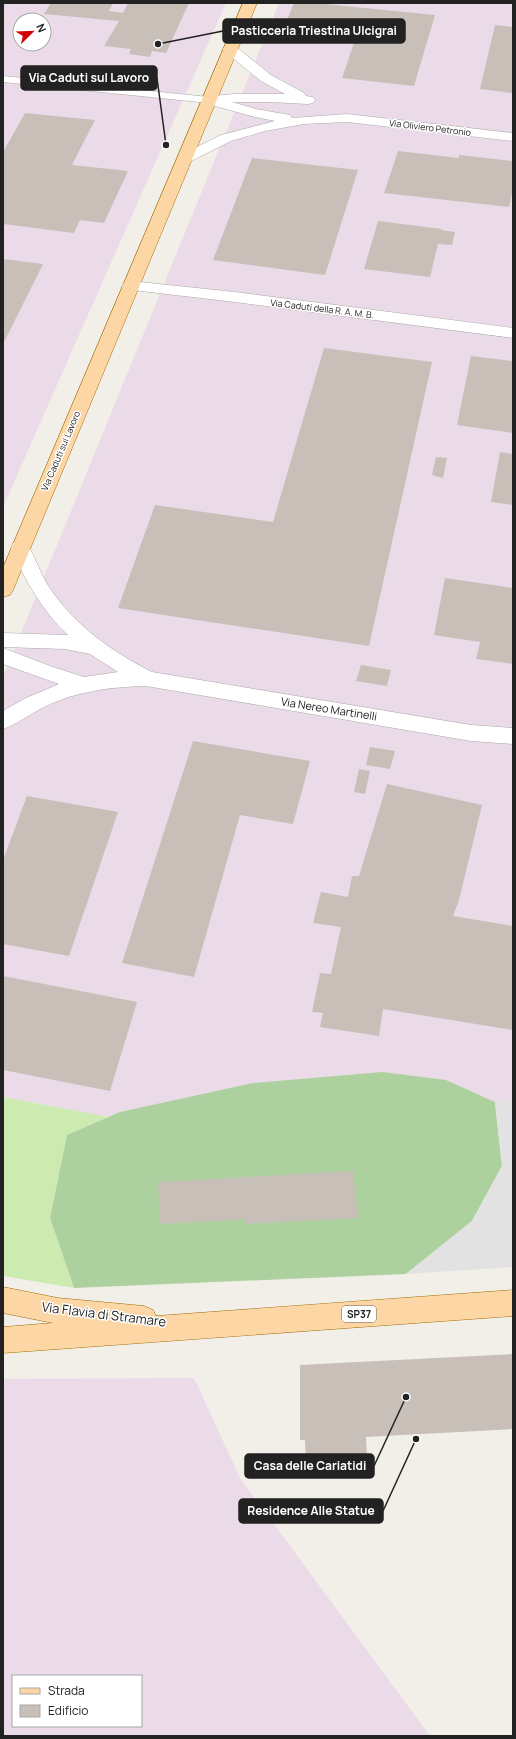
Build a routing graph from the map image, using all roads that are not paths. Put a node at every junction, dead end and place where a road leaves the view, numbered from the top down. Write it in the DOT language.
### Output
graph roads {
  1 [pos="250,3"];
  2 [pos="230,49"];
  3 [pos="3,79"];
  4 [pos="209,100"];
  5 [pos="308,100"];
  6 [pos="347,118"];
  7 [pos="304,120"];
  8 [pos="513,137"];
  9 [pos="184,160"];
  10 [pos="130,286"];
  11 [pos="513,333"];
  12 [pos="20,548"];
  13 [pos="3,590"];
  14 [pos="3,640"];
  15 [pos="95,647"];
  16 [pos="3,655"];
  17 [pos="146,679"];
  18 [pos="84,684"];
  19 [pos="3,721"];
  20 [pos="513,736"];
  21 [pos="3,1300"];
  22 [pos="513,1303"];
  23 [pos="205,1326"];
  24 [pos="3,1340"];
  1 -- 2 [label="main road, Via Caduti sul Lavoro"];
  2 -- 4 [label="main road, Via Caduti sul Lavoro"];
  2 -- 5 [label="street, Via Oliviero Petronio"];
  3 -- 4 [label="lane, Via Oliviero Petronio"];
  4 -- 5 [label="street, Via Oliviero Petronio"];
  4 -- 7 [label="street, Via Oliviero Petronio"];
  4 -- 9 [label="main road, Via Caduti sul Lavoro"];
  5 -- 6 [label="street, Via Oliviero Petronio"];
  6 -- 7 [label="street, Via Oliviero Petronio"];
  6 -- 8 [label="street, Via Oliviero Petronio"];
  7 -- 9 [label="street, Via Oliviero Petronio"];
  9 -- 10 [label="main road, Via Caduti sul Lavoro"];
  10 -- 11 [label="street, Via Caduti della R. A. M. B."];
  10 -- 12 [label="main road, Via Caduti sul Lavoro"];
  12 -- 13 [label="main road, Via Caduti sul Lavoro"];
  12 -- 15 [label="street, Via Nereo Martinelli"];
  14 -- 15 [label="street, Via Nereo Martinelli"];
  15 -- 17 [label="street, Via Nereo Martinelli"];
  16 -- 18 [label="street, Via Nereo Martinelli"];
  17 -- 18 [label="street, Via Nereo Martinelli"];
  17 -- 20 [label="street, Via Nereo Martinelli"];
  18 -- 19 [label="street, Via Nereo Martinelli"];
  21 -- 23 [label="main road, Via Flavia di Stramare / SP37"];
  22 -- 23 [label="main road, Via Flavia di Stramare / SP37"];
  23 -- 24 [label="main road, Via Flavia di Stramare / SP37"];
}
